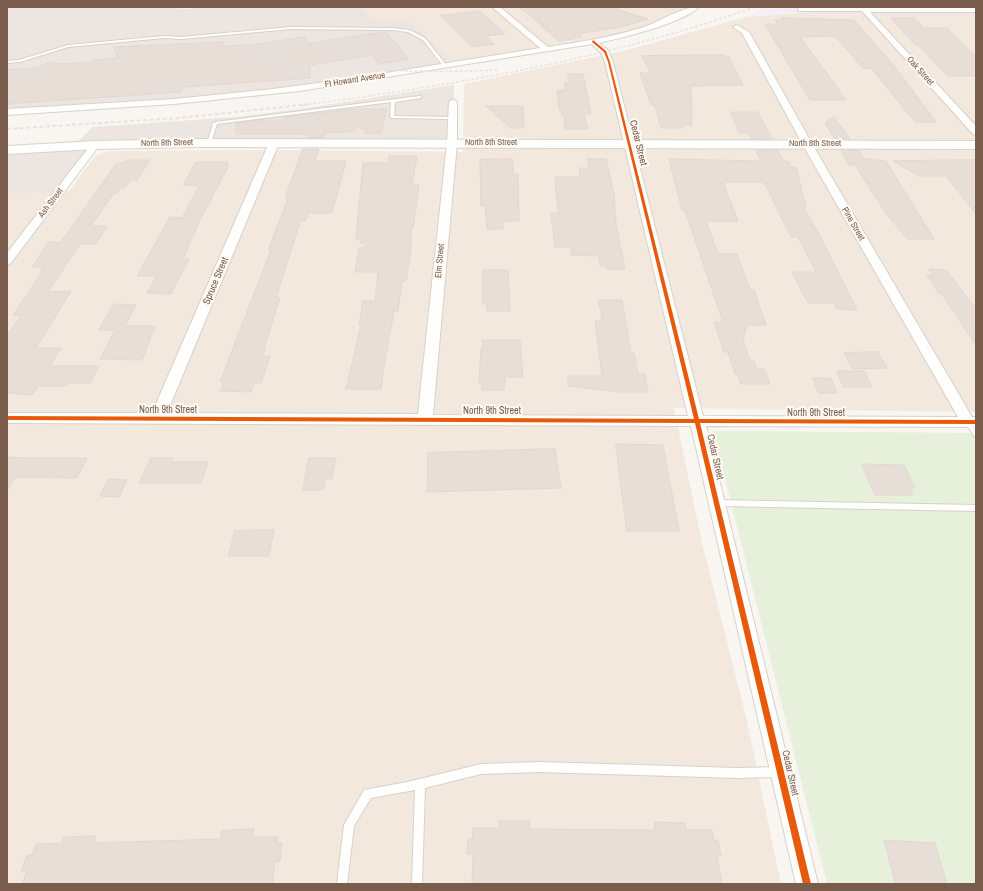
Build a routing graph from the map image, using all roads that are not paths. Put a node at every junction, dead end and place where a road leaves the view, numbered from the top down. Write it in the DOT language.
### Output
graph roads {
  1 [pos="496,7"];
  2 [pos="695,7"];
  3 [pos="803,8"];
  4 [pos="864,9"];
  5 [pos="976,10"];
  6 [pos="737,27"];
  7 [pos="594,41"];
  8 [pos="546,49"];
  9 [pos="7,62"];
  10 [pos="445,66"];
  11 [pos="420,97"];
  12 [pos="393,101"];
  13 [pos="453,102"];
  14 [pos="7,112"];
  15 [pos="452,118"];
  16 [pos="976,132"];
  17 [pos="209,143"];
  18 [pos="274,143"];
  19 [pos="452,143"];
  20 [pos="629,143"];
  21 [pos="807,144"];
  22 [pos="95,145"];
  23 [pos="976,145"];
  24 [pos="7,150"];
  25 [pos="7,261"];
  26 [pos="7,418"];
  27 [pos="157,419"];
  28 [pos="425,420"];
  29 [pos="697,421"];
  30 [pos="973,426"];
  31 [pos="717,504"];
  32 [pos="976,508"];
  33 [pos="780,772"];
  34 [pos="420,784"];
  35 [pos="342,884"];
  36 [pos="417,884"];
  37 [pos="807,884"];
  1 -- 8 [label="street"];
  2 -- 7 [label="street, Ft Howard Avenue"];
  3 -- 4 [label="street"];
  4 -- 5 [label="street"];
  4 -- 16 [label="street, Oak Street"];
  6 -- 21 [label="street, Pine Street"];
  7 -- 8 [label="street, Ft Howard Avenue"];
  7 -- 20 [label="street, Cedar Street"];
  8 -- 10 [label="street, Ft Howard Avenue"];
  9 -- 10 [label="lane"];
  10 -- 14 [label="street, Ft Howard Avenue"];
  11 -- 12 [label="lane"];
  12 -- 15 [label="lane"];
  12 -- 17 [label="lane"];
  13 -- 15 [label="street, Elm Street"];
  15 -- 19 [label="street, Elm Street"];
  17 -- 18 [label="main road, North 8th Street"];
  17 -- 22 [label="main road, North 8th Street"];
  18 -- 19 [label="main road, North 8th Street"];
  18 -- 27 [label="street, Spruce Street"];
  19 -- 20 [label="main road, North 8th Street"];
  19 -- 28 [label="street, Elm Street"];
  20 -- 21 [label="main road, North 8th Street"];
  20 -- 29 [label="street, Cedar Street"];
  21 -- 23 [label="main road, North 8th Street"];
  21 -- 30 [label="street, Pine Street"];
  22 -- 24 [label="main road, North 8th Street"];
  22 -- 25 [label="street, Ash Street"];
  26 -- 27 [label="street, North 9th Street"];
  27 -- 28 [label="street, North 9th Street"];
  28 -- 29 [label="street, North 9th Street"];
  29 -- 30 [label="street, North 9th Street"];
  29 -- 31 [label="street, Cedar Street"];
  31 -- 32 [label="lane"];
  31 -- 33 [label="street, Cedar Street"];
  33 -- 34 [label="lane"];
  33 -- 37 [label="street, Cedar Street"];
  34 -- 35 [label="lane"];
  34 -- 36 [label="lane"];
}
